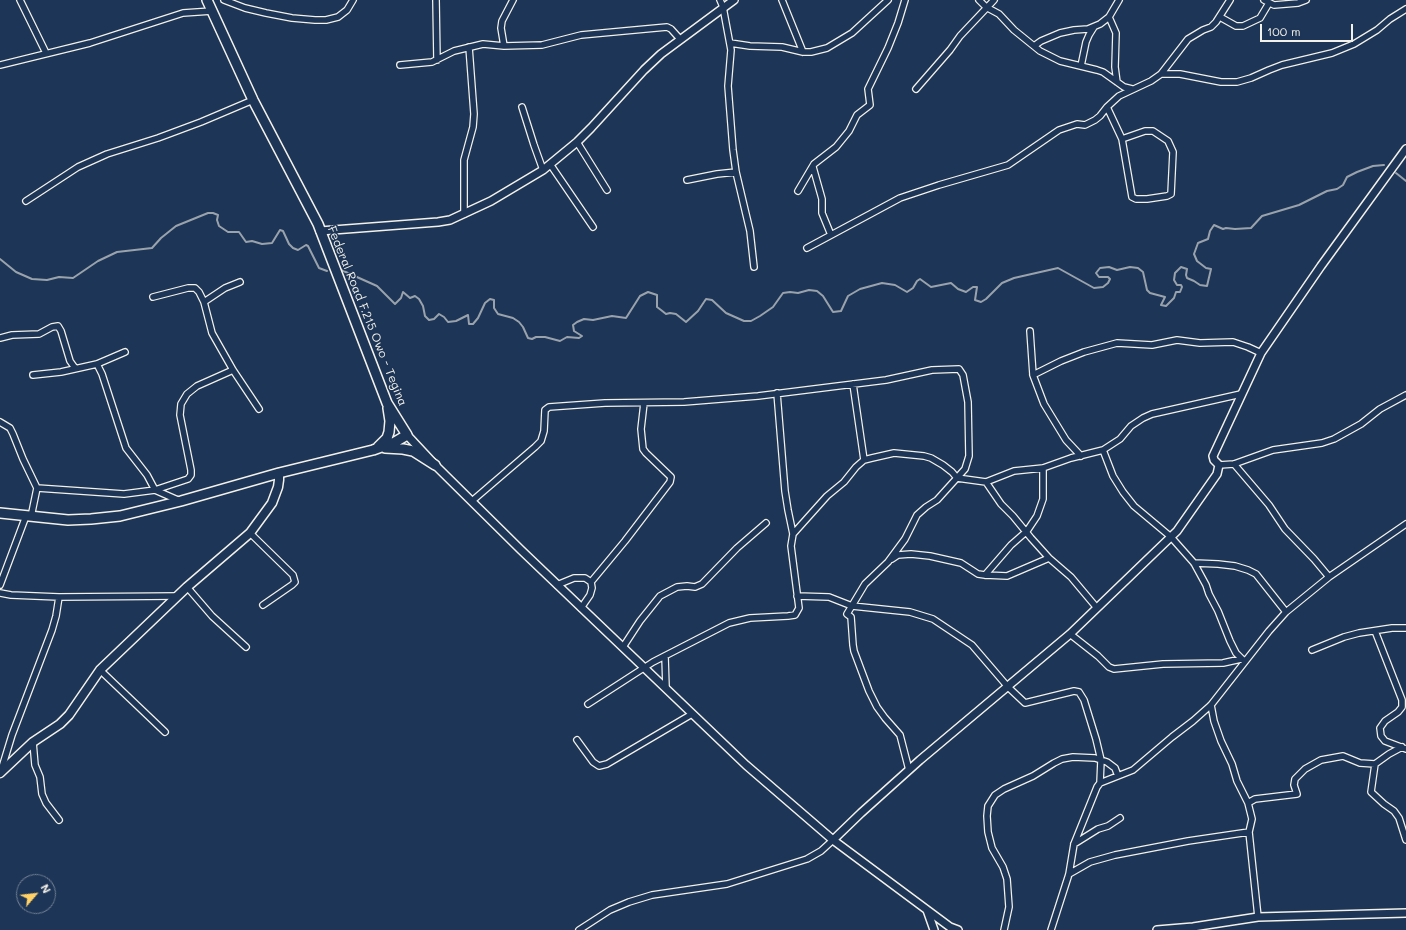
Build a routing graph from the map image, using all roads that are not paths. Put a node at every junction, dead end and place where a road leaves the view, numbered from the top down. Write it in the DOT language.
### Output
graph roads {
  1 [pos="20,0"];
  2 [pos="207,0"];
  3 [pos="224,0"];
  4 [pos="353,0"];
  5 [pos="436,0"];
  6 [pos="514,0"];
  7 [pos="734,0"];
  8 [pos="782,0"];
  9 [pos="888,0"];
  10 [pos="904,0"];
  11 [pos="979,0"];
  12 [pos="994,0"];
  13 [pos="1119,0"];
  14 [pos="1230,0"];
  15 [pos="1306,0"];
  16 [pos="1267,2"];
  17 [pos="722,3"];
  18 [pos="986,7"];
  19 [pos="1406,9"];
  20 [pos="212,11"];
  21 [pos="1109,17"];
  22 [pos="1220,17"];
  23 [pos="1094,27"];
  24 [pos="680,39"];
  25 [pos="730,43"];
  26 [pos="504,46"];
  27 [pos="1034,46"];
  28 [pos="469,47"];
  29 [pos="803,52"];
  30 [pos="46,53"];
  31 [pos="437,60"];
  32 [pos="0,65"];
  33 [pos="400,65"];
  34 [pos="1082,66"];
  35 [pos="1161,74"];
  36 [pos="1117,82"];
  37 [pos="916,89"];
  38 [pos="1132,89"];
  39 [pos="253,100"];
  40 [pos="1107,106"];
  41 [pos="522,107"];
  42 [pos="1122,139"];
  43 [pos="576,142"];
  44 [pos="1406,149"];
  45 [pos="550,164"];
  46 [pos="812,167"];
  47 [pos="543,170"];
  48 [pos="736,172"];
  49 [pos="687,180"];
  50 [pos="607,190"];
  51 [pos="798,191"];
  52 [pos="26,201"];
  53 [pos="464,214"];
  54 [pos="593,227"];
  55 [pos="320,231"];
  56 [pos="830,234"];
  57 [pos="807,248"];
  58 [pos="754,267"];
  59 [pos="240,282"];
  60 [pos="153,297"];
  61 [pos="204,302"];
  62 [pos="1030,331"];
  63 [pos="0,338"];
  64 [pos="125,352"];
  65 [pos="1261,353"];
  66 [pos="97,364"];
  67 [pos="75,368"];
  68 [pos="233,370"];
  69 [pos="33,375"];
  70 [pos="1033,375"];
  71 [pos="852,384"];
  72 [pos="777,393"];
  73 [pos="1241,394"];
  74 [pos="1406,395"];
  75 [pos="387,403"];
  76 [pos="644,403"];
  77 [pos="259,408"];
  78 [pos="0,422"];
  79 [pos="407,435"];
  80 [pos="376,449"];
  81 [pos="1103,450"];
  82 [pos="1081,456"];
  83 [pos="864,460"];
  84 [pos="1234,464"];
  85 [pos="435,465"];
  86 [pos="1219,465"];
  87 [pos="1043,468"];
  88 [pos="278,473"];
  89 [pos="957,478"];
  90 [pos="986,482"];
  91 [pos="37,488"];
  92 [pos="155,490"];
  93 [pos="182,501"];
  94 [pos="472,501"];
  95 [pos="0,513"];
  96 [pos="29,516"];
  97 [pos="766,523"];
  98 [pos="1406,524"];
  99 [pos="1026,531"];
  100 [pos="250,533"];
  101 [pos="793,534"];
  102 [pos="1171,537"];
  103 [pos="1049,558"];
  104 [pos="888,562"];
  105 [pos="1194,563"];
  106 [pos="985,576"];
  107 [pos="1329,577"];
  108 [pos="591,582"];
  109 [pos="0,585"];
  110 [pos="557,585"];
  111 [pos="187,587"];
  112 [pos="0,593"];
  113 [pos="178,596"];
  114 [pos="797,596"];
  115 [pos="59,597"];
  116 [pos="263,605"];
  117 [pos="852,606"];
  118 [pos="581,608"];
  119 [pos="1098,608"];
  120 [pos="1286,612"];
  121 [pos="1406,628"];
  122 [pos="1375,631"];
  123 [pos="1070,634"];
  124 [pos="246,647"];
  125 [pos="623,648"];
  126 [pos="1312,650"];
  127 [pos="665,656"];
  128 [pos="1243,660"];
  129 [pos="645,668"];
  130 [pos="100,670"];
  131 [pos="1008,687"];
  132 [pos="666,688"];
  133 [pos="588,704"];
  134 [pos="1211,705"];
  135 [pos="692,714"];
  136 [pos="165,732"];
  137 [pos="577,740"];
  138 [pos="33,742"];
  139 [pos="1404,748"];
  140 [pos="1101,760"];
  141 [pos="1375,764"];
  142 [pos="909,770"];
  143 [pos="1,773"];
  144 [pos="1118,776"];
  145 [pos="1100,783"];
  146 [pos="1248,803"];
  147 [pos="1120,818"];
  148 [pos="59,820"];
  149 [pos="1249,832"];
  150 [pos="833,840"];
  151 [pos="1406,840"];
  152 [pos="1074,844"];
  153 [pos="1069,874"];
  154 [pos="926,908"];
  155 [pos="1406,913"];
  156 [pos="1258,917"];
  157 [pos="949,929"];
  158 [pos="579,930"];
  159 [pos="934,930"];
  160 [pos="958,930"];
  161 [pos="1004,930"];
  162 [pos="1051,930"];
  163 [pos="1157,930"];
  1 -- 30 [label="street"];
  2 -- 20 [label="main road, Federal Road F.215 Owo - Tegina"];
  3 -- 4 [label="street"];
  5 -- 31 [label="street"];
  6 -- 26 [label="street"];
  7 -- 17 [label="street"];
  8 -- 29 [label="street"];
  9 -- 29 [label="street"];
  10 -- 46 [label="street"];
  11 -- 18 [label="street"];
  12 -- 18 [label="street"];
  13 -- 21 [label="street"];
  14 -- 22 [label="street"];
  15 -- 16 [label="street"];
  16 -- 22 [label="street"];
  17 -- 24 [label="street"];
  17 -- 25 [label="street"];
  18 -- 27 [label="street"];
  18 -- 37 [label="street"];
  19 -- 35 [label="street"];
  20 -- 30 [label="street"];
  20 -- 39 [label="main road, Federal Road F.215 Owo - Tegina"];
  21 -- 23 [label="street"];
  21 -- 36 [label="street"];
  22 -- 35 [label="street"];
  23 -- 27 [label="street"];
  23 -- 34 [label="street"];
  24 -- 26 [label="street"];
  24 -- 43 [label="street"];
  25 -- 29 [label="street"];
  25 -- 48 [label="street"];
  26 -- 28 [label="street"];
  27 -- 34 [label="street"];
  28 -- 31 [label="street"];
  28 -- 53 [label="street"];
  30 -- 32 [label="street"];
  31 -- 33 [label="street"];
  34 -- 36 [label="street"];
  35 -- 38 [label="street"];
  36 -- 38 [label="street"];
  38 -- 40 [label="street"];
  39 -- 52 [label="street"];
  39 -- 55 [label="main road, Federal Road F.215 Owo - Tegina"];
  40 -- 42 [label="street"];
  40 -- 56 [label="street"];
  41 -- 47 [label="street"];
  42 -- 42 [label="street"];
  43 -- 45 [label="street"];
  43 -- 50 [label="street"];
  44 -- 65 [label="street"];
  45 -- 47 [label="street"];
  45 -- 54 [label="street"];
  46 -- 51 [label="street"];
  46 -- 56 [label="street"];
  47 -- 53 [label="street"];
  48 -- 49 [label="street"];
  48 -- 58 [label="street"];
  53 -- 55 [label="street"];
  55 -- 75 [label="main road, Federal Road F.215 Owo - Tegina"];
  56 -- 57 [label="street"];
  59 -- 61 [label="street"];
  60 -- 61 [label="street"];
  61 -- 68 [label="street"];
  62 -- 70 [label="street"];
  63 -- 67 [label="street"];
  64 -- 66 [label="street"];
  65 -- 70 [label="street"];
  65 -- 73 [label="street"];
  66 -- 67 [label="street"];
  66 -- 92 [label="street"];
  67 -- 69 [label="street"];
  68 -- 77 [label="street"];
  68 -- 92 [label="street"];
  70 -- 82 [label="street"];
  71 -- 72 [label="street"];
  71 -- 83 [label="street"];
  71 -- 89 [label="street"];
  72 -- 76 [label="street"];
  72 -- 101 [label="street"];
  73 -- 81 [label="street"];
  73 -- 86 [label="street"];
  74 -- 84 [label="street"];
  75 -- 79 [label="main road, Federal Road F.215 Owo - Tegina"];
  75 -- 80 [label="main road"];
  76 -- 94 [label="street"];
  76 -- 108 [label="street"];
  78 -- 91 [label="street"];
  79 -- 80 [label="main road"];
  79 -- 85 [label="street"];
  80 -- 85 [label="main road"];
  80 -- 88 [label="main road"];
  81 -- 82 [label="street"];
  81 -- 102 [label="street"];
  82 -- 87 [label="street"];
  83 -- 89 [label="street"];
  83 -- 101 [label="street"];
  84 -- 86 [label="street"];
  84 -- 107 [label="street"];
  85 -- 94 [label="street"];
  86 -- 102 [label="street"];
  87 -- 90 [label="street"];
  87 -- 99 [label="street"];
  88 -- 93 [label="main road"];
  88 -- 100 [label="main road"];
  89 -- 90 [label="street"];
  89 -- 104 [label="street"];
  90 -- 99 [label="street"];
  91 -- 92 [label="street"];
  91 -- 96 [label="street"];
  92 -- 93 [label="street"];
  93 -- 96 [label="main road"];
  94 -- 110 [label="street"];
  95 -- 96 [label="main road"];
  96 -- 109 [label="street"];
  97 -- 125 [label="street"];
  98 -- 107 [label="street"];
  99 -- 103 [label="street"];
  99 -- 106 [label="street"];
  100 -- 111 [label="main road"];
  100 -- 116 [label="street"];
  101 -- 114 [label="street"];
  102 -- 105 [label="street"];
  102 -- 119 [label="street"];
  103 -- 106 [label="street"];
  103 -- 119 [label="street"];
  104 -- 106 [label="street"];
  104 -- 117 [label="street"];
  105 -- 120 [label="street"];
  105 -- 128 [label="street"];
  107 -- 120 [label="street"];
  108 -- 110 [label="street"];
  108 -- 118 [label="street"];
  110 -- 118 [label="street"];
  111 -- 113 [label="main road"];
  111 -- 124 [label="street"];
  112 -- 115 [label="street"];
  113 -- 115 [label="street"];
  113 -- 130 [label="main road"];
  114 -- 117 [label="street"];
  114 -- 127 [label="street"];
  115 -- 143 [label="street"];
  117 -- 131 [label="street"];
  117 -- 142 [label="street"];
  118 -- 125 [label="street"];
  119 -- 123 [label="street"];
  120 -- 128 [label="street"];
  121 -- 122 [label="street"];
  122 -- 126 [label="street"];
  122 -- 139 [label="street"];
  123 -- 128 [label="street"];
  123 -- 131 [label="street"];
  125 -- 129 [label="street"];
  127 -- 129 [label="street"];
  127 -- 132 [label="street"];
  128 -- 134 [label="street"];
  129 -- 132 [label="street"];
  129 -- 133 [label="street"];
  130 -- 136 [label="street"];
  130 -- 138 [label="main road"];
  131 -- 140 [label="street"];
  131 -- 142 [label="street"];
  132 -- 135 [label="street"];
  134 -- 144 [label="street"];
  134 -- 146 [label="street"];
  135 -- 137 [label="street"];
  135 -- 150 [label="street"];
  138 -- 143 [label="main road"];
  138 -- 148 [label="street"];
  139 -- 141 [label="street"];
  140 -- 144 [label="street"];
  140 -- 145 [label="street"];
  140 -- 161 [label="street"];
  141 -- 146 [label="street"];
  141 -- 151 [label="street"];
  142 -- 150 [label="street"];
  144 -- 145 [label="street"];
  145 -- 152 [label="street"];
  146 -- 149 [label="street"];
  147 -- 152 [label="street"];
  149 -- 153 [label="street"];
  149 -- 156 [label="street"];
  150 -- 154 [label="street"];
  150 -- 158 [label="street"];
  152 -- 153 [label="street"];
  153 -- 162 [label="street"];
  154 -- 157 [label="street"];
  154 -- 159 [label="street"];
  155 -- 156 [label="street"];
  156 -- 163 [label="street"];
  157 -- 160 [label="street"];
}
